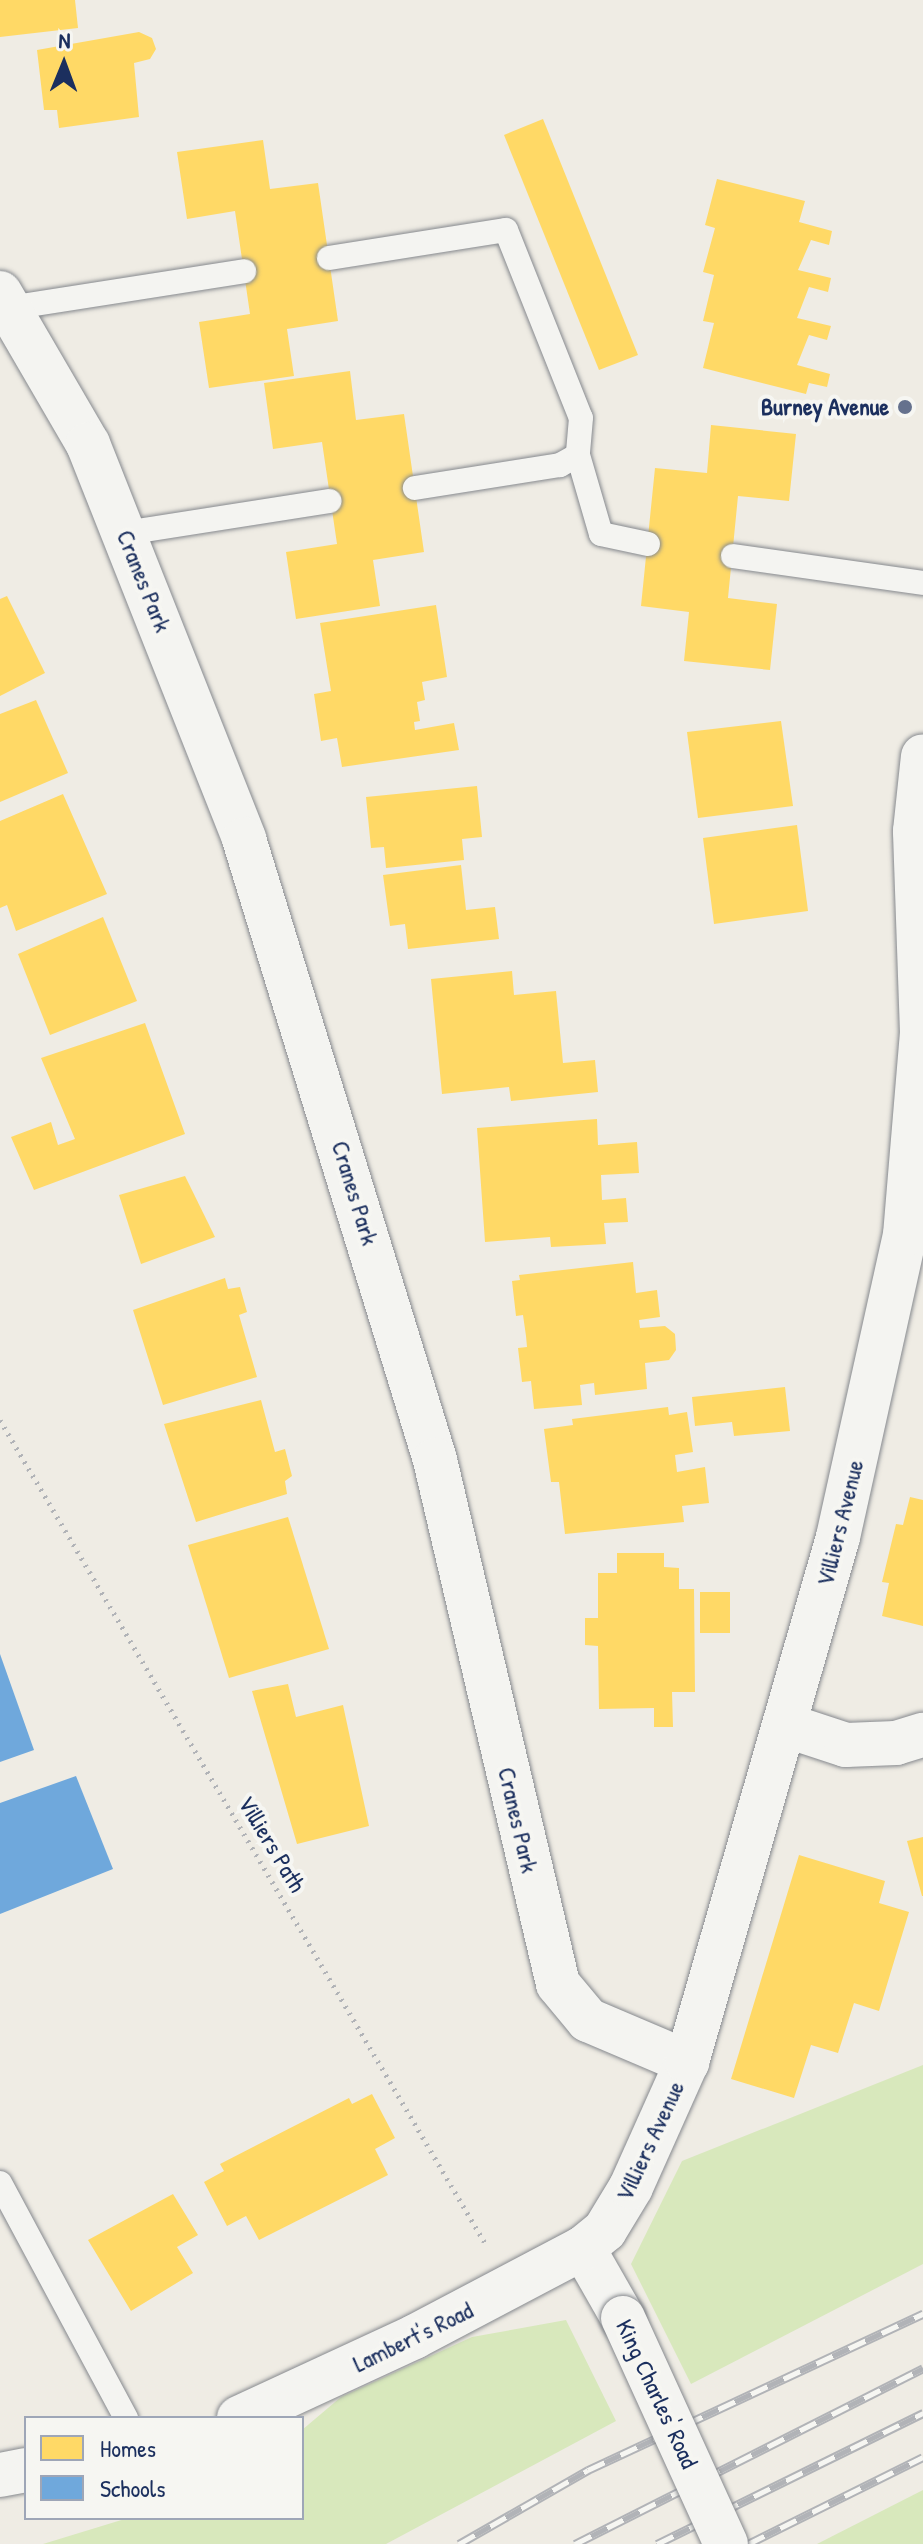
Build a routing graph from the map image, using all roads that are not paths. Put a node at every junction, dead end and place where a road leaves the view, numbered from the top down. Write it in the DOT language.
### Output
graph roads {
  1 [pos="329,258"];
  2 [pos="244,271"];
  3 [pos="4,300"];
  4 [pos="578,455"];
  5 [pos="415,488"];
  6 [pos="330,501"];
  7 [pos="125,533"];
  8 [pos="648,544"];
  9 [pos="733,556"];
  10 [pos="923,583"];
  11 [pos="923,756"];
  12 [pos="785,1725"];
  13 [pos="923,1735"];
  14 [pos="687,2062"];
  15 [pos="0,2183"];
  16 [pos="583,2248"];
  17 [pos="125,2416"];
  18 [pos="243,2416"];
  19 [pos="24,2470"];
  20 [pos="0,2475"];
  21 [pos="726,2544"];
  1 -- 4 [label="lane"];
  2 -- 3 [label="lane"];
  3 -- 7 [label="street, Cranes Park"];
  4 -- 5 [label="lane"];
  4 -- 8 [label="lane"];
  6 -- 7 [label="lane"];
  7 -- 14 [label="street, Cranes Park"];
  9 -- 10 [label="lane"];
  11 -- 12 [label="street, Villiers Avenue"];
  12 -- 13 [label="street"];
  12 -- 14 [label="street, Villiers Avenue"];
  14 -- 16 [label="street, Villiers Avenue"];
  15 -- 17 [label="lane"];
  16 -- 18 [label="street, Lambert's Road"];
  16 -- 21 [label="street, King Charles' Road, bridge"];
  19 -- 20 [label="street"];
}
